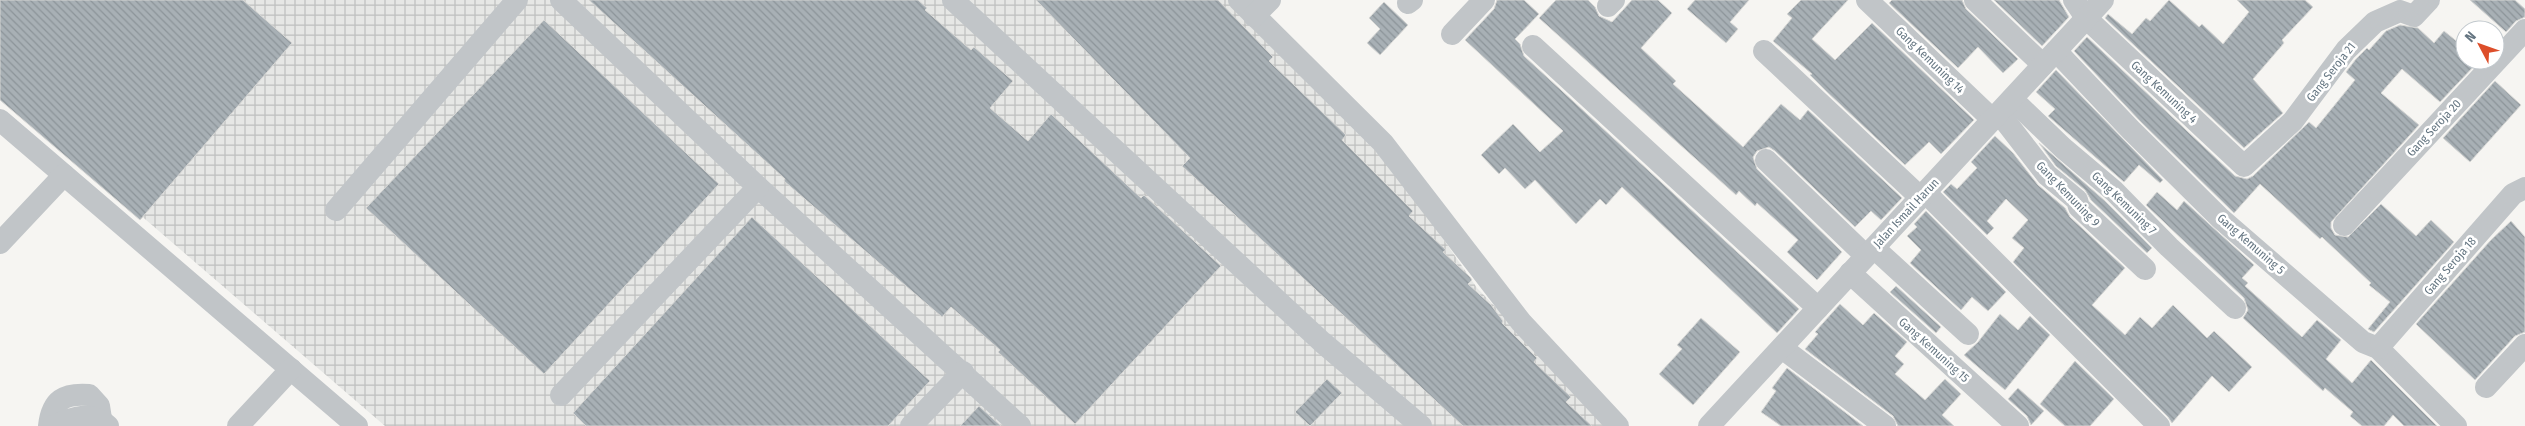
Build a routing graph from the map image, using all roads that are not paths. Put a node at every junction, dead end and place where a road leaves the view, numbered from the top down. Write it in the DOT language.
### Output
graph roads {
  1 [pos="517,0"];
  2 [pos="561,0"];
  3 [pos="953,0"];
  4 [pos="1270,0"];
  5 [pos="1484,0"];
  6 [pos="1867,0"];
  7 [pos="1975,0"];
  8 [pos="2103,0"];
  9 [pos="2429,0"];
  10 [pos="1246,8"];
  11 [pos="2080,9"];
  12 [pos="2525,30"];
  13 [pos="1452,34"];
  14 [pos="1533,46"];
  15 [pos="1764,50"];
  16 [pos="2049,58"];
  17 [pos="2001,110"];
  18 [pos="0,120"];
  19 [pos="1766,160"];
  20 [pos="2241,166"];
  21 [pos="64,175"];
  22 [pos="758,187"];
  23 [pos="2525,188"];
  24 [pos="1923,195"];
  25 [pos="336,210"];
  26 [pos="2344,226"];
  27 [pos="0,242"];
  28 [pos="1870,252"];
  29 [pos="2145,269"];
  30 [pos="1850,273"];
  31 [pos="1818,308"];
  32 [pos="2234,308"];
  33 [pos="1968,334"];
  34 [pos="2525,345"];
  35 [pos="1782,348"];
  36 [pos="2378,348"];
  37 [pos="291,370"];
  38 [pos="963,372"];
  39 [pos="2486,387"];
  40 [pos="561,395"];
  41 [pos="104,422"];
  42 [pos="1716,424"];
  43 [pos="49,426"];
  44 [pos="53,426"];
  45 [pos="238,426"];
  46 [pos="357,426"];
  47 [pos="911,426"];
  48 [pos="1020,426"];
  49 [pos="1421,426"];
  50 [pos="1618,426"];
  51 [pos="1885,426"];
  52 [pos="2018,426"];
  53 [pos="2159,426"];
  54 [pos="2456,426"];
  1 -- 25 [label="street"];
  2 -- 22 [label="street"];
  3 -- 49 [label="street"];
  4 -- 10 [label="street"];
  5 -- 13 [label="street"];
  6 -- 17 [label="street, Gang Kemuning 14"];
  7 -- 16 [label="street, Gang Kemuning 5"];
  8 -- 11 [label="street, Jalan Ismail Harun"];
  9 -- 20 [label="street, Gang Seroja 21"];
  10 -- 50 [label="street"];
  11 -- 16 [label="street, Jalan Ismail Harun"];
  11 -- 20 [label="street, Gang Kemuning 4"];
  12 -- 26 [label="street, Gang Seroja 20"];
  14 -- 31 [label="street"];
  15 -- 24 [label="street"];
  16 -- 17 [label="street, Jalan Ismail Harun"];
  16 -- 36 [label="street, Gang Kemuning 5"];
  17 -- 24 [label="street, Jalan Ismail Harun"];
  17 -- 29 [label="street, Gang Kemuning 9"];
  17 -- 32 [label="street, Gang Kemuning 7"];
  18 -- 21 [label="street"];
  19 -- 28 [label="street"];
  21 -- 27 [label="street"];
  21 -- 37 [label="street"];
  22 -- 38 [label="street"];
  22 -- 40 [label="street"];
  23 -- 36 [label="street, Gang Seroja 18"];
  24 -- 28 [label="street, Jalan Ismail Harun"];
  24 -- 53 [label="street"];
  28 -- 30 [label="street, Jalan Ismail Harun"];
  28 -- 33 [label="street"];
  30 -- 31 [label="street, Jalan Ismail Harun"];
  30 -- 52 [label="street, Gang Kemuning 15"];
  31 -- 35 [label="street, Jalan Ismail Harun"];
  34 -- 39 [label="street"];
  35 -- 42 [label="street, Jalan Ismail Harun"];
  35 -- 51 [label="street"];
  36 -- 54 [label="street, Gang Kemuning 5"];
  37 -- 45 [label="street"];
  37 -- 46 [label="street"];
  38 -- 47 [label="street"];
  38 -- 48 [label="street"];
  41 -- 43 [label="street"];
  41 -- 44 [label="street"];
}
